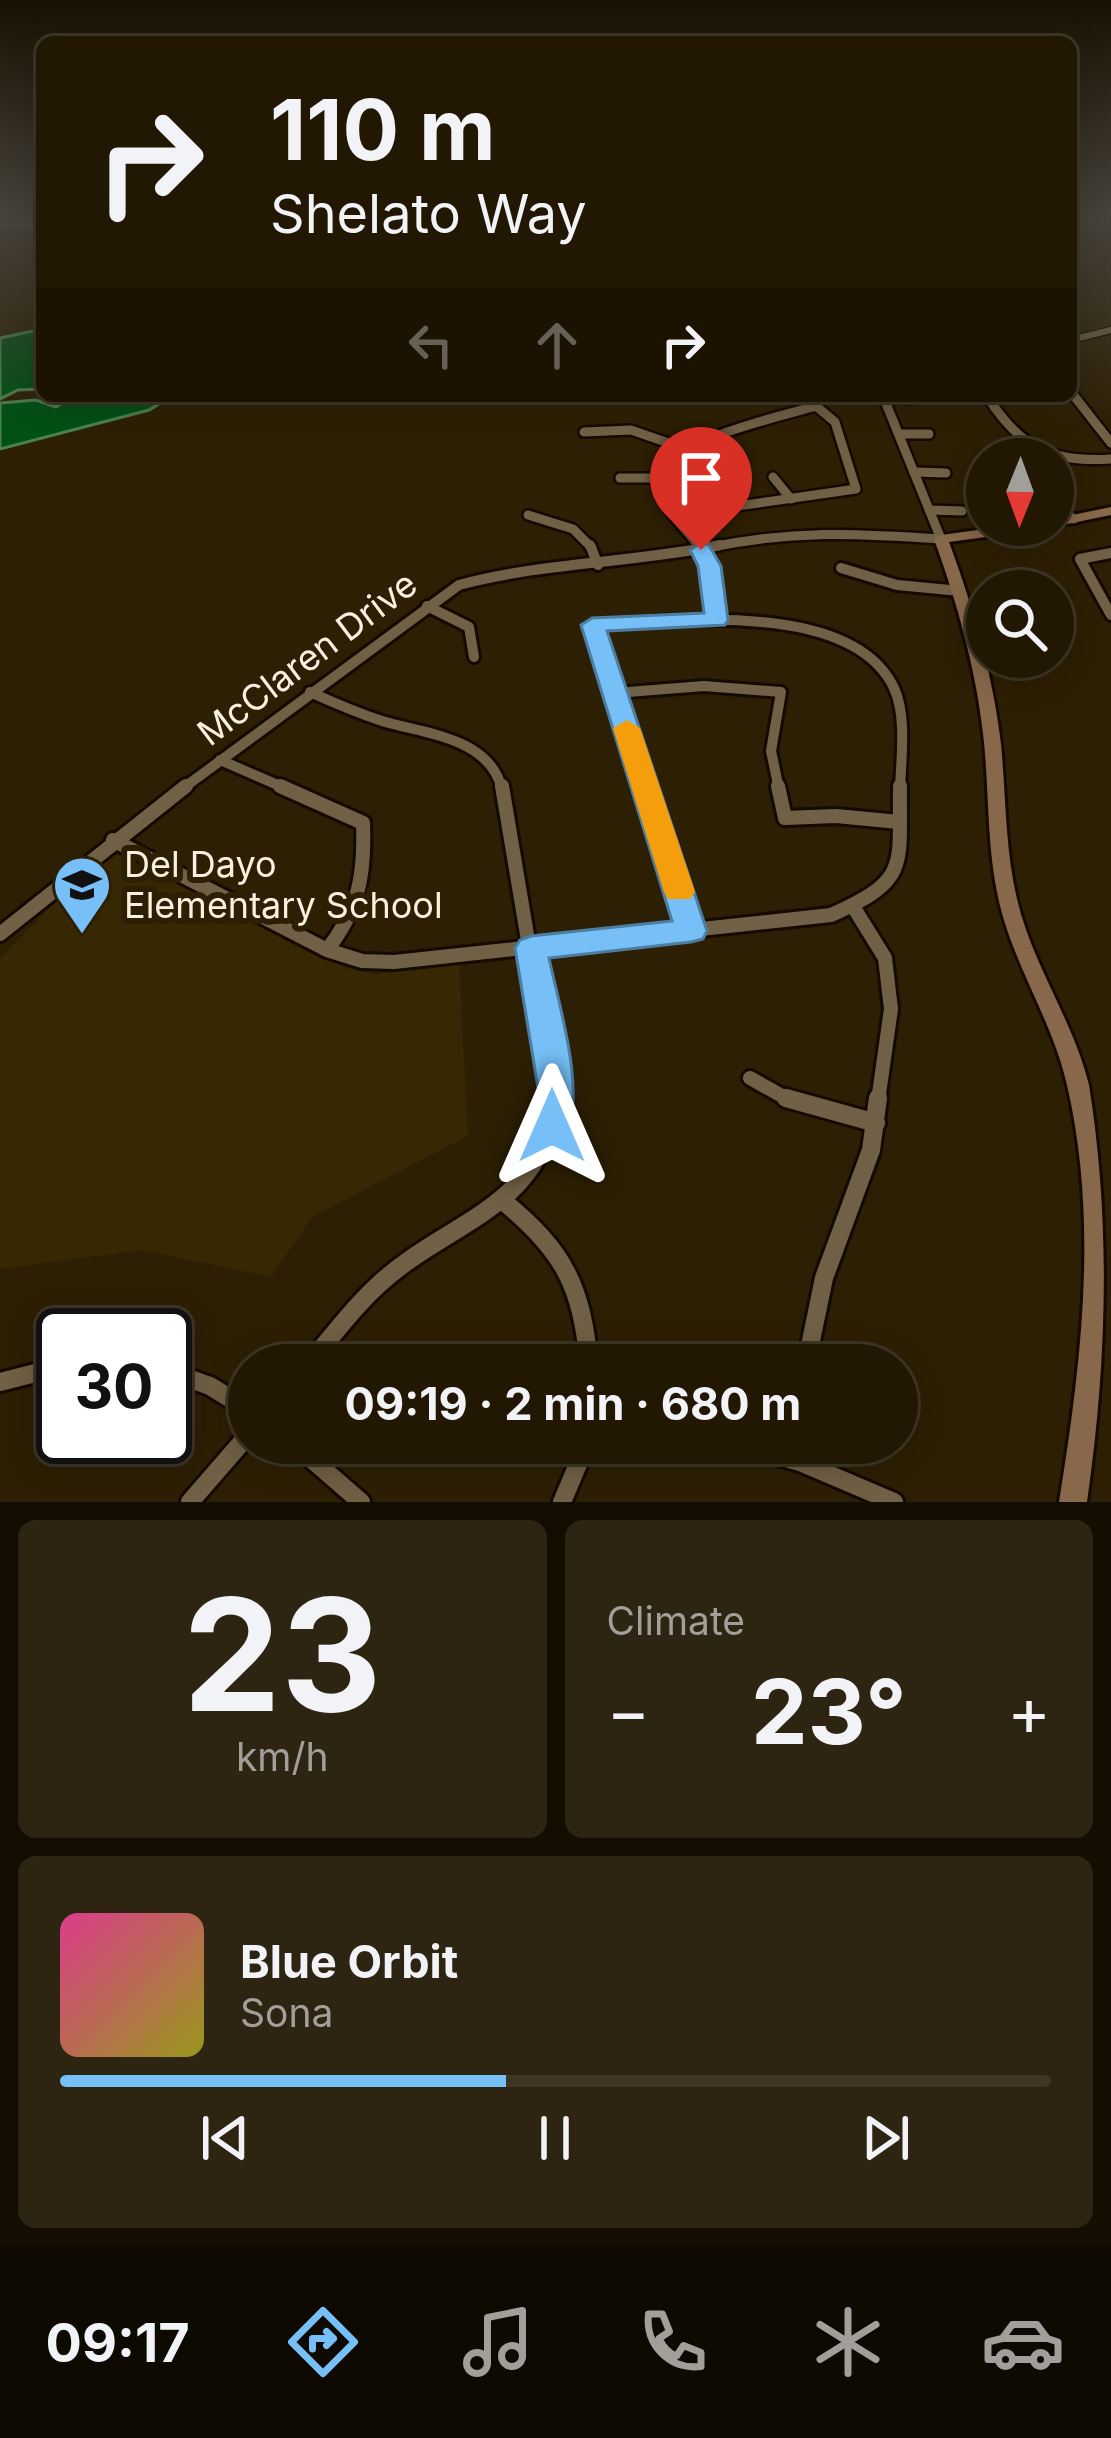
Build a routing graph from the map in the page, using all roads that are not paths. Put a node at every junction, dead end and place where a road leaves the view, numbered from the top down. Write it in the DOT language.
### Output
graph roads {
  1 [pos="1111,330"];
  2 [pos="1077,338"];
  3 [pos="1077,400"];
  4 [pos="886,402"];
  5 [pos="991,402"];
  6 [pos="584,432"];
  7 [pos="899,434"];
  8 [pos="929,434"];
  9 [pos="1015,438"];
  10 [pos="1111,443"];
  11 [pos="683,448"];
  12 [pos="1074,457"];
  13 [pos="1111,459"];
  14 [pos="914,472"];
  15 [pos="946,473"];
  16 [pos="773,477"];
  17 [pos="620,478"];
  18 [pos="656,478"];
  19 [pos="791,499"];
  20 [pos="929,510"];
  21 [pos="962,511"];
  22 [pos="1111,511"];
  23 [pos="528,515"];
  24 [pos="675,515"];
  25 [pos="1074,519"];
  26 [pos="966,536"];
  27 [pos="941,539"];
  28 [pos="701,550"];
  29 [pos="1111,553"];
  30 [pos="598,565"];
  31 [pos="841,568"];
  32 [pos="961,591"];
  33 [pos="427,606"];
  34 [pos="1110,612"];
  35 [pos="716,620"];
  36 [pos="474,657"];
  37 [pos="310,692"];
  38 [pos="616,693"];
  39 [pos="220,760"];
  40 [pos="899,822"];
  41 [pos="113,840"];
  42 [pos="854,908"];
  43 [pos="691,931"];
  44 [pos="0,934"];
  45 [pos="531,948"];
  46 [pos="327,950"];
  47 [pos="750,1078"];
  48 [pos="876,1123"];
  49 [pos="503,1201"];
  50 [pos="326,1344"];
  51 [pos="587,1344"];
  52 [pos="810,1344"];
  53 [pos="36,1373"];
  54 [pos="192,1380"];
  55 [pos="0,1382"];
  56 [pos="228,1397"];
  57 [pos="228,1459"];
  58 [pos="317,1464"];
  59 [pos="578,1464"];
  60 [pos="822,1464"];
  61 [pos="190,1502"];
  62 [pos="361,1502"];
  63 [pos="562,1502"];
  64 [pos="894,1502"];
  65 [pos="1073,1502"];
  1 -- 2 [label="street"];
  3 -- 10 [label="street"];
  4 -- 7 [label="street"];
  5 -- 9 [label="street"];
  6 -- 11 [label="street"];
  7 -- 8 [label="street"];
  7 -- 14 [label="street"];
  11 -- 18 [label="street"];
  11 -- 19 [label="street"];
  12 -- 13 [label="street"];
  14 -- 15 [label="street"];
  14 -- 20 [label="street"];
  16 -- 19 [label="street"];
  17 -- 18 [label="street"];
  18 -- 24 [label="street"];
  19 -- 24 [label="street"];
  20 -- 21 [label="street"];
  20 -- 27 [label="street"];
  22 -- 25 [label="street"];
  23 -- 30 [label="street"];
  24 -- 28 [label="street"];
  26 -- 27 [label="street"];
  27 -- 28 [label="street, McClaren Drive"];
  27 -- 32 [label="street"];
  28 -- 30 [label="street, McClaren Drive"];
  28 -- 35 [label="street"];
  29 -- 34 [label="street"];
  30 -- 33 [label="street, McClaren Drive"];
  31 -- 32 [label="street"];
  32 -- 65 [label="street"];
  33 -- 36 [label="street"];
  33 -- 37 [label="street, McClaren Drive"];
  35 -- 38 [label="street"];
  35 -- 40 [label="street"];
  37 -- 39 [label="street, McClaren Drive"];
  37 -- 45 [label="street"];
  38 -- 40 [label="street"];
  38 -- 43 [label="street"];
  39 -- 41 [label="street, McClaren Drive"];
  39 -- 46 [label="street"];
  40 -- 42 [label="street"];
  41 -- 44 [label="street, McClaren Drive"];
  41 -- 46 [label="street"];
  42 -- 43 [label="street"];
  42 -- 48 [label="street"];
  43 -- 45 [label="street"];
  45 -- 46 [label="street"];
  45 -- 49 [label="street"];
  47 -- 48 [label="street"];
  48 -- 52 [label="street"];
  49 -- 50 [label="street"];
  49 -- 51 [label="street"];
  53 -- 55 [label="street"];
  54 -- 56 [label="street"];
  57 -- 61 [label="street"];
  58 -- 62 [label="street"];
  59 -- 63 [label="street"];
  60 -- 64 [label="street"];
}
